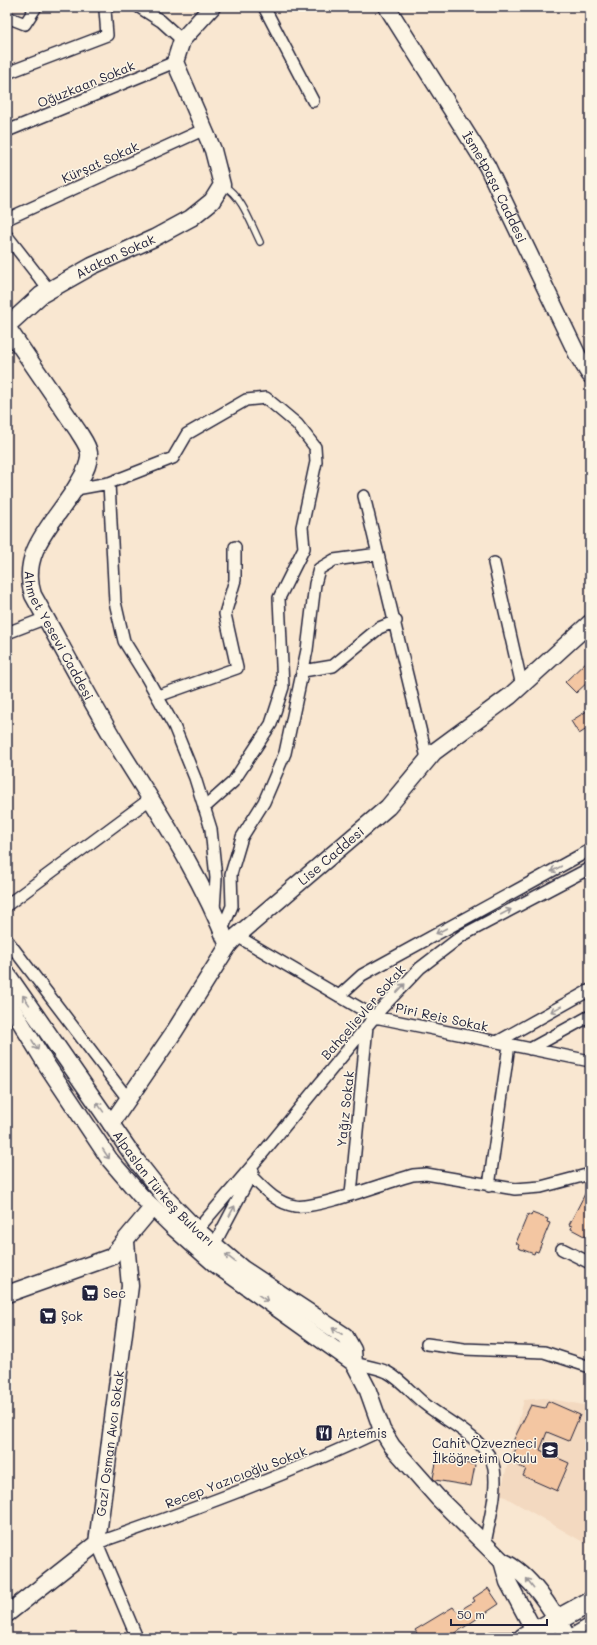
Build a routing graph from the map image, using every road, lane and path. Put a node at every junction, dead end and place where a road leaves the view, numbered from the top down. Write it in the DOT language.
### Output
graph roads {
  1 [pos="36,7"];
  2 [pos="109,7"];
  3 [pos="140,7"];
  4 [pos="212,7"];
  5 [pos="264,7"];
  6 [pos="387,7"];
  7 [pos="7,17"];
  8 [pos="182,40"];
  9 [pos="175,62"];
  10 [pos="7,73"];
  11 [pos="313,101"];
  12 [pos="205,129"];
  13 [pos="7,131"];
  14 [pos="222,185"];
  15 [pos="7,219"];
  16 [pos="7,236"];
  17 [pos="260,242"];
  18 [pos="49,290"];
  19 [pos="7,327"];
  20 [pos="590,375"];
  21 [pos="109,483"];
  22 [pos="76,488"];
  23 [pos="364,496"];
  24 [pos="235,547"];
  25 [pos="378,554"];
  26 [pos="494,563"];
  27 [pos="46,618"];
  28 [pos="396,622"];
  29 [pos="590,623"];
  30 [pos="7,633"];
  31 [pos="303,672"];
  32 [pos="522,686"];
  33 [pos="158,696"];
  34 [pos="427,758"];
  35 [pos="150,799"];
  36 [pos="204,808"];
  37 [pos="590,850"];
  38 [pos="590,868"];
  39 [pos="7,905"];
  40 [pos="214,911"];
  41 [pos="222,930"];
  42 [pos="7,940"];
  43 [pos="233,941"];
  44 [pos="7,974"];
  45 [pos="590,990"];
  46 [pos="339,996"];
  47 [pos="7,1000"];
  48 [pos="590,1016"];
  49 [pos="375,1017"];
  50 [pos="367,1026"];
  51 [pos="497,1042"];
  52 [pos="509,1045"];
  53 [pos="530,1049"];
  54 [pos="590,1061"];
  55 [pos="128,1099"];
  56 [pos="111,1124"];
  57 [pos="262,1154"];
  58 [pos="590,1174"];
  59 [pos="251,1176"];
  60 [pos="490,1186"];
  61 [pos="351,1194"];
  62 [pos="152,1208"];
  63 [pos="197,1230"];
  64 [pos="126,1242"];
  65 [pos="214,1245"];
  66 [pos="562,1250"];
  67 [pos="590,1263"];
  68 [pos="7,1294"];
  69 [pos="427,1344"];
  70 [pos="354,1363"];
  71 [pos="590,1367"];
  72 [pos="382,1430"];
  73 [pos="98,1543"];
  74 [pos="485,1544"];
  75 [pos="502,1561"];
  76 [pos="590,1602"];
  77 [pos="7,1614"];
  78 [pos="558,1619"];
  79 [pos="590,1629"];
  80 [pos="532,1636"];
  81 [pos="137,1638"];
  82 [pos="492,1638"];
  83 [pos="514,1638"];
  84 [pos="568,1638"];
  85 [pos="575,1638"];
  1 -- 7 [label="street"];
  2 -- 10 [label="street"];
  3 -- 8 [label="street"];
  4 -- 8 [label="street"];
  5 -- 11 [label="street"];
  6 -- 20 [label="street, İsmetpaşa Caddesi"];
  8 -- 9 [label="street"];
  9 -- 12 [label="street"];
  9 -- 13 [label="street, Oğuzkaan Sokak"];
  12 -- 14 [label="street"];
  12 -- 15 [label="street, Kürşat Sokak"];
  14 -- 17 [label="lane"];
  14 -- 18 [label="street, Atakan Sokak"];
  16 -- 18 [label="street"];
  18 -- 19 [label="street, Atakan Sokak"];
  19 -- 22 [label="street, Ahmet Yesevi Caddesi"];
  21 -- 22 [label="street"];
  21 -- 33 [label="street"];
  21 -- 36 [label="street"];
  22 -- 27 [label="street, Ahmet Yesevi Caddesi"];
  23 -- 25 [label="street"];
  24 -- 33 [label="street"];
  25 -- 28 [label="street"];
  25 -- 31 [label="street"];
  26 -- 32 [label="street"];
  27 -- 30 [label="street"];
  27 -- 35 [label="street, Ahmet Yesevi Caddesi"];
  28 -- 31 [label="street"];
  28 -- 34 [label="street"];
  29 -- 32 [label="street, Lise Caddesi"];
  31 -- 41 [label="street"];
  32 -- 34 [label="street, Lise Caddesi"];
  33 -- 36 [label="street"];
  34 -- 43 [label="street, Lise Caddesi"];
  35 -- 39 [label="street"];
  35 -- 40 [label="street, Ahmet Yesevi Caddesi"];
  36 -- 40 [label="street"];
  37 -- 46 [label="street, one-way"];
  49 -- 38 [label="street, Bahçelievler Sokak, one-way"];
  40 -- 41 [label="street, Ahmet Yesevi Caddesi"];
  41 -- 43 [label="street, Ahmet Yesevi Caddesi"];
  42 -- 55 [label="street"];
  43 -- 46 [label="street, Piri Reis Sokak"];
  43 -- 55 [label="street, Lise Caddesi"];
  56 -- 44 [label="street, Alpaslan Türkeş Bulvarı, one-way"];
  45 -- 51 [label="street, one-way"];
  46 -- 49 [label="street, Piri Reis Sokak"];
  47 -- 62 [label="street, Alpaslan Türkeş Bulvarı, one-way"];
  48 -- 53 [label="street"];
  49 -- 50 [label="street, Bahçelievler Sokak"];
  49 -- 51 [label="street, Piri Reis Sokak"];
  50 -- 57 [label="street, Bahçelievler Sokak"];
  50 -- 61 [label="street, Yağız Sokak"];
  51 -- 52 [label="street, Piri Reis Sokak"];
  52 -- 53 [label="street, Piri Reis Sokak"];
  52 -- 60 [label="street"];
  53 -- 54 [label="street, Piri Reis Sokak"];
  55 -- 56 [label="street, Lise Caddesi"];
  56 -- 63 [label="street, Alpaslan Türkeş Bulvarı"];
  57 -- 59 [label="street"];
  57 -- 63 [label="street"];
  58 -- 60 [label="street"];
  59 -- 61 [label="street"];
  65 -- 59 [label="street, one-way"];
  60 -- 61 [label="street"];
  62 -- 64 [label="street"];
  62 -- 70 [label="street, Alpaslan Türkeş Bulvarı, one-way"];
  63 -- 65 [label="street, Alpaslan Türkeş Bulvarı"];
  64 -- 68 [label="street"];
  64 -- 73 [label="street, Gazi Osman Avcı Sokak"];
  70 -- 65 [label="street, Alpaslan Türkeş Bulvarı, one-way"];
  66 -- 67 [label="street"];
  69 -- 71 [label="street"];
  70 -- 72 [label="street, Alpaslan Türkeş Bulvarı"];
  70 -- 74 [label="street"];
  72 -- 73 [label="street, Recep Yazıcıoğlu Sokak"];
  72 -- 74 [label="street, Alpaslan Türkeş Bulvarı"];
  73 -- 77 [label="street"];
  73 -- 81 [label="street, Gazi Osman Avcı Sokak"];
  74 -- 75 [label="street, Alpaslan Türkeş Bulvarı"];
  78 -- 75 [label="street, one-way"];
  75 -- 80 [label="street"];
  76 -- 78 [label="highway"];
  78 -- 80 [label="highway"];
  78 -- 84 [label="street"];
  79 -- 85 [label="highway"];
  82 -- 83 [label="street"];
}
